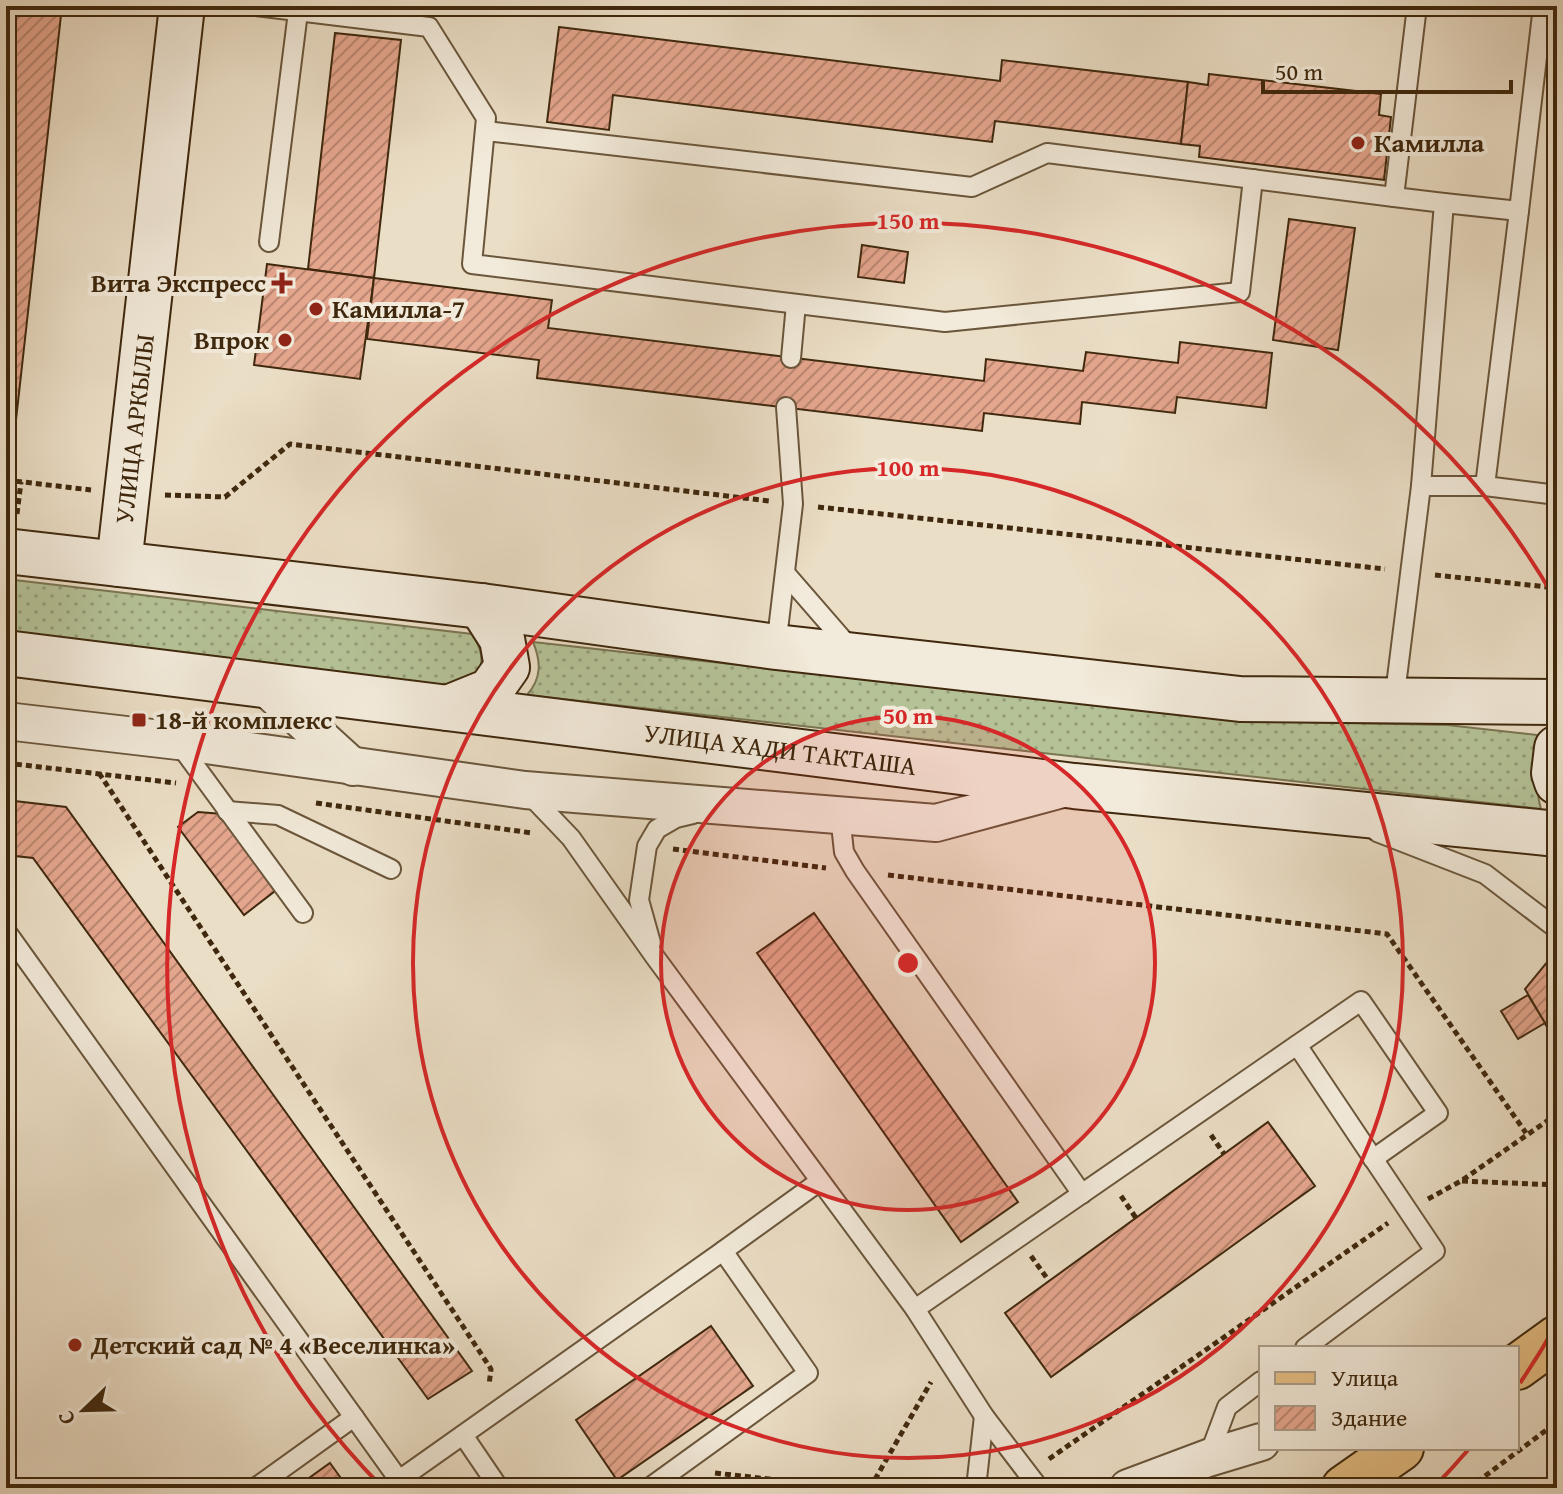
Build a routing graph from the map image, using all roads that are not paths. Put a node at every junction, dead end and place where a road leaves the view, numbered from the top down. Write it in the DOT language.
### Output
graph roads {
  1 [pos="182,6"];
  2 [pos="256,6"];
  3 [pos="1417,6"];
  4 [pos="1543,6"];
  5 [pos="298,12"];
  6 [pos="486,131"];
  7 [pos="1253,179"];
  8 [pos="1394,197"];
  9 [pos="1444,203"];
  10 [pos="1519,211"];
  11 [pos="269,242"];
  12 [pos="796,304"];
  13 [pos="791,358"];
  14 [pos="786,407"];
  15 [pos="1421,486"];
  16 [pos="1485,486"];
  17 [pos="1557,495"];
  18 [pos="11,551"];
  19 [pos="119,564"];
  20 [pos="785,573"];
  21 [pos="481,606"];
  22 [pos="776,647"];
  23 [pos="6,653"];
  24 [pos="857,656"];
  25 [pos="263,685"];
  26 [pos="1394,702"];
  27 [pos="1557,702"];
  28 [pos="448,708"];
  29 [pos="6,721"];
  30 [pos="178,741"];
  31 [pos="1557,748"];
  32 [pos="353,767"];
  33 [pos="1557,782"];
  34 [pos="1074,786"];
  35 [pos="525,790"];
  36 [pos="734,806"];
  37 [pos="1318,810"];
  38 [pos="227,811"];
  39 [pos="840,815"];
  40 [pos="1557,834"];
  41 [pos="391,869"];
  42 [pos="303,913"];
  43 [pos="1557,929"];
  44 [pos="6,931"];
  45 [pos="655,957"];
  46 [pos="1297,1045"];
  47 [pos="1373,1159"];
  48 [pos="820,1181"];
  49 [pos="1082,1194"];
  50 [pos="723,1251"];
  51 [pos="915,1309"];
  52 [pos="1557,1338"];
  53 [pos="1308,1346"];
  54 [pos="1519,1365"];
  55 [pos="1259,1383"];
  56 [pos="984,1416"];
  57 [pos="354,1417"];
  58 [pos="463,1435"];
  59 [pos="1259,1443"];
  60 [pos="1398,1450"];
  61 [pos="1208,1458"];
  62 [pos="1033,1481"];
  63 [pos="255,1488"];
  64 [pos="499,1488"];
  65 [pos="649,1488"];
  66 [pos="976,1488"];
  67 [pos="1128,1488"];
  68 [pos="1344,1488"];
  1 -- 19 [label="main road, УЛИЦА АРКЫЛЫ"];
  2 -- 5 [label="lane"];
  3 -- 8 [label="lane"];
  4 -- 10 [label="lane"];
  5 -- 6 [label="lane"];
  5 -- 11 [label="lane"];
  6 -- 7 [label="lane"];
  6 -- 12 [label="lane"];
  7 -- 8 [label="lane"];
  7 -- 12 [label="lane"];
  8 -- 9 [label="lane"];
  9 -- 10 [label="lane"];
  9 -- 15 [label="lane"];
  10 -- 16 [label="lane"];
  12 -- 13 [label="lane"];
  14 -- 20 [label="lane"];
  15 -- 16 [label="lane"];
  15 -- 26 [label="lane"];
  16 -- 17 [label="lane"];
  18 -- 19 [label="main road"];
  19 -- 21 [label="main road"];
  20 -- 22 [label="lane"];
  20 -- 24 [label="lane"];
  21 -- 22 [label="main road"];
  21 -- 28 [label="main road"];
  22 -- 24 [label="main road"];
  23 -- 25 [label="main road, УЛИЦА ХАДИ ТАКТАША"];
  24 -- 26 [label="main road"];
  25 -- 28 [label="main road, УЛИЦА ХАДИ ТАКТАША"];
  25 -- 32 [label="street"];
  26 -- 27 [label="main road"];
  28 -- 34 [label="main road, УЛИЦА ХАДИ ТАКТАША"];
  29 -- 30 [label="street"];
  30 -- 32 [label="street"];
  30 -- 38 [label="lane"];
  31 -- 33 [label="main road"];
  32 -- 35 [label="street"];
  34 -- 37 [label="main road, УЛИЦА ХАДИ ТАКТАША"];
  34 -- 39 [label="street"];
  35 -- 36 [label="street"];
  35 -- 45 [label="lane"];
  36 -- 39 [label="street"];
  36 -- 45 [label="lane"];
  37 -- 40 [label="main road, УЛИЦА ХАДИ ТАКТАША"];
  37 -- 43 [label="lane"];
  38 -- 41 [label="lane"];
  38 -- 42 [label="lane"];
  39 -- 49 [label="lane"];
  44 -- 57 [label="lane"];
  45 -- 48 [label="lane"];
  46 -- 47 [label="lane"];
  46 -- 47 [label="lane"];
  46 -- 49 [label="lane"];
  47 -- 53 [label="lane"];
  48 -- 50 [label="lane"];
  48 -- 51 [label="lane"];
  49 -- 51 [label="lane"];
  50 -- 58 [label="lane"];
  50 -- 65 [label="lane"];
  51 -- 56 [label="lane"];
  52 -- 54 [label="main road"];
  55 -- 61 [label="lane"];
  56 -- 62 [label="lane"];
  56 -- 66 [label="lane"];
  57 -- 58 [label="lane"];
  57 -- 63 [label="lane"];
  58 -- 64 [label="lane"];
  59 -- 61 [label="street"];
  60 -- 68 [label="main road"];
  61 -- 67 [label="street"];
}
